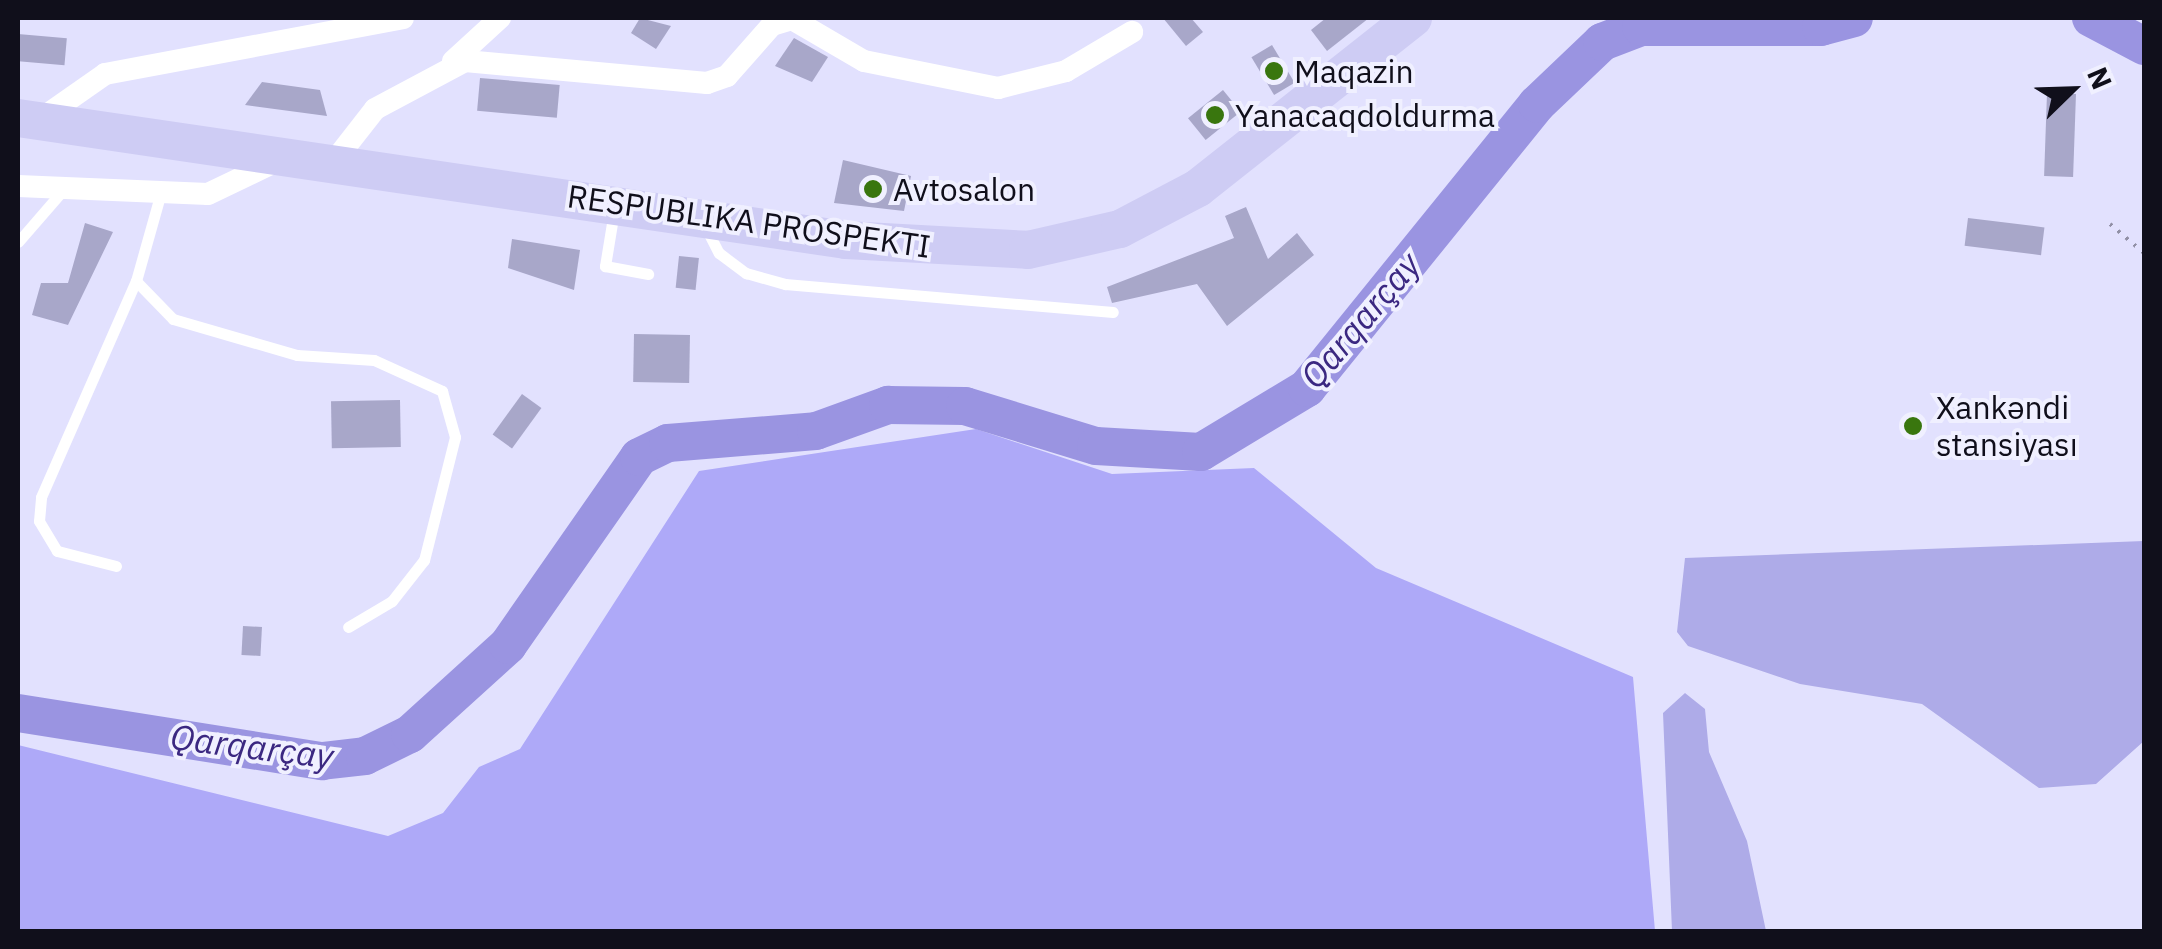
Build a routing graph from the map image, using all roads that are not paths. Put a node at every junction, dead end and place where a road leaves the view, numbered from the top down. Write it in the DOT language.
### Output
graph roads {
  1 [pos="403,18"];
  2 [pos="500,18"];
  3 [pos="1414,18"];
  4 [pos="1132,32"];
  5 [pos="446,67"];
  6 [pos="28,119"];
  7 [pos="295,152"];
  8 [pos="336,159"];
  9 [pos="18,186"];
  10 [pos="66,187"];
  11 [pos="161,192"];
  12 [pos="616,202"];
  13 [pos="700,215"];
  14 [pos="18,242"];
  15 [pos="648,274"];
  16 [pos="136,281"];
  17 [pos="1113,312"];
  18 [pos="116,566"];
  19 [pos="348,627"];
  1 -- 6 [label="street"];
  2 -- 5 [label="street"];
  3 -- 13 [label="main road, RESPUBLIKA PROSPEKTI"];
  4 -- 5 [label="street"];
  5 -- 8 [label="street"];
  6 -- 7 [label="main road, RESPUBLIKA PROSPEKTI"];
  7 -- 8 [label="main road, RESPUBLIKA PROSPEKTI"];
  7 -- 11 [label="street"];
  8 -- 12 [label="main road, RESPUBLIKA PROSPEKTI"];
  9 -- 10 [label="street"];
  10 -- 11 [label="street"];
  10 -- 14 [label="lane"];
  11 -- 16 [label="lane"];
  12 -- 13 [label="main road, RESPUBLIKA PROSPEKTI"];
  12 -- 15 [label="lane"];
  13 -- 17 [label="lane"];
  16 -- 18 [label="lane"];
  16 -- 19 [label="lane"];
}
